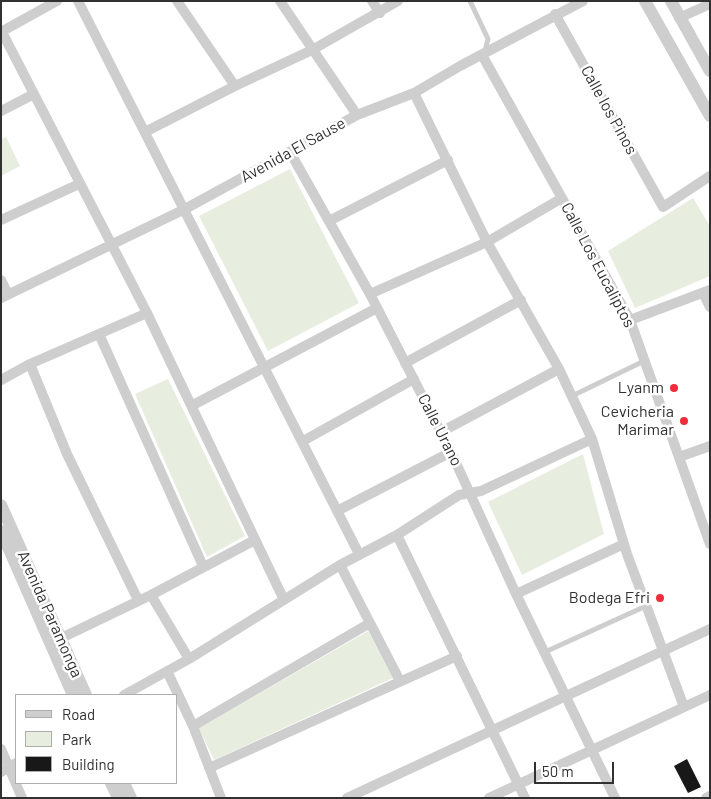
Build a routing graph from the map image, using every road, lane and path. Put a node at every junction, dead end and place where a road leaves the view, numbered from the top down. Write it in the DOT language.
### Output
graph roads {
  1 [pos="57,1"];
  2 [pos="78,1"];
  3 [pos="177,1"];
  4 [pos="280,1"];
  5 [pos="372,1"];
  6 [pos="398,1"];
  7 [pos="470,1"];
  8 [pos="582,1"];
  9 [pos="645,1"];
  10 [pos="671,1"];
  11 [pos="710,4"];
  12 [pos="380,13"];
  13 [pos="555,14"];
  14 [pos="679,18"];
  15 [pos="2,32"];
  16 [pos="312,50"];
  17 [pos="482,55"];
  18 [pos="710,72"];
  19 [pos="235,86"];
  20 [pos="414,93"];
  21 [pos="34,94"];
  22 [pos="1,112"];
  23 [pos="357,115"];
  24 [pos="710,116"];
  25 [pos="146,132"];
  26 [pos="290,152"];
  27 [pos="448,160"];
  28 [pos="710,176"];
  29 [pos="80,184"];
  30 [pos="562,198"];
  31 [pos="185,209"];
  32 [pos="1,220"];
  33 [pos="329,221"];
  34 [pos="487,242"];
  35 [pos="111,244"];
  36 [pos="1,280"];
  37 [pos="706,291"];
  38 [pos="370,294"];
  39 [pos="5,296"];
  40 [pos="520,300"];
  41 [pos="377,308"];
  42 [pos="710,308"];
  43 [pos="147,313"];
  44 [pos="630,320"];
  45 [pos="99,334"];
  46 [pos="644,360"];
  47 [pos="405,363"];
  48 [pos="30,364"];
  49 [pos="264,366"];
  50 [pos="559,369"];
  51 [pos="414,379"];
  52 [pos="1,380"];
  53 [pos="572,396"];
  54 [pos="192,405"];
  55 [pos="441,432"];
  56 [pos="592,438"];
  57 [pos="303,440"];
  58 [pos="710,446"];
  59 [pos="451,452"];
  60 [pos="679,457"];
  61 [pos="471,493"];
  62 [pos="1,505"];
  63 [pos="337,511"];
  64 [pos="1,532"];
  65 [pos="397,535"];
  66 [pos="255,540"];
  67 [pos="709,541"];
  68 [pos="624,544"];
  69 [pos="10,550"];
  70 [pos="359,554"];
  71 [pos="340,565"];
  72 [pos="203,566"];
  73 [pos="151,594"];
  74 [pos="516,594"];
  75 [pos="138,600"];
  76 [pos="284,600"];
  77 [pos="647,605"];
  78 [pos="370,623"];
  79 [pos="710,629"];
  80 [pos="55,641"];
  81 [pos="663,651"];
  82 [pos="544,652"];
  83 [pos="457,656"];
  84 [pos="189,659"];
  85 [pos="167,671"];
  86 [pos="400,681"];
  87 [pos="73,694"];
  88 [pos="85,694"];
  89 [pos="126,694"];
  90 [pos="178,694"];
  91 [pos="178,694"];
  92 [pos="710,694"];
  93 [pos="566,695"];
  94 [pos="684,707"];
  95 [pos="193,726"];
  96 [pos="493,730"];
  97 [pos="1,749"];
  98 [pos="592,751"];
  99 [pos="9,767"];
  100 [pos="209,768"];
  101 [pos="15,781"];
  102 [pos="16,784"];
  103 [pos="111,784"];
  104 [pos="124,784"];
  105 [pos="519,785"];
  106 [pos="710,796"];
  107 [pos="22,798"];
  108 [pos="118,798"];
  109 [pos="131,798"];
  110 [pos="221,798"];
  111 [pos="347,798"];
  112 [pos="489,798"];
  113 [pos="525,798"];
  114 [pos="615,798"];
  115 [pos="706,798"];
  1 -- 15 [label="street"];
  2 -- 25 [label="street"];
  3 -- 19 [label="street"];
  4 -- 16 [label="street"];
  5 -- 12 [label="street"];
  6 -- 12 [label="street"];
  7 -- 17 [label="lane"];
  8 -- 13 [label="street, Avenida El Sause"];
  9 -- 24 [label="street"];
  10 -- 14 [label="street"];
  11 -- 14 [label="street"];
  12 -- 16 [label="street"];
  13 -- 17 [label="street, Avenida El Sause"];
  13 -- 28 [label="street, Calle los Pinos"];
  14 -- 18 [label="street"];
  15 -- 21 [label="street"];
  16 -- 19 [label="street"];
  16 -- 23 [label="street"];
  17 -- 20 [label="street, Avenida El Sause"];
  17 -- 30 [label="street, Calle Los Eucaliptos"];
  19 -- 25 [label="street"];
  20 -- 23 [label="street, Avenida El Sause"];
  20 -- 27 [label="street"];
  21 -- 22 [label="street"];
  21 -- 29 [label="street"];
  23 -- 26 [label="street, Avenida El Sause"];
  25 -- 31 [label="street"];
  26 -- 31 [label="street, Avenida El Sause"];
  26 -- 33 [label="street, Calle Urano"];
  27 -- 33 [label="street"];
  27 -- 34 [label="street"];
  29 -- 32 [label="street"];
  29 -- 35 [label="street"];
  30 -- 34 [label="street"];
  30 -- 44 [label="street, Calle Los Eucaliptos"];
  31 -- 35 [label="street, Avenida El Sause"];
  31 -- 49 [label="street"];
  33 -- 38 [label="street, Calle Urano"];
  34 -- 38 [label="street"];
  34 -- 40 [label="street"];
  35 -- 39 [label="street, Avenida El Sause"];
  35 -- 43 [label="street"];
  36 -- 39 [label="street"];
  37 -- 42 [label="street"];
  37 -- 44 [label="street"];
  38 -- 41 [label="street, Calle Urano"];
  40 -- 47 [label="street"];
  40 -- 50 [label="street"];
  41 -- 47 [label="street, Calle Urano"];
  41 -- 49 [label="street"];
  43 -- 45 [label="street"];
  43 -- 54 [label="street"];
  44 -- 46 [label="street, Calle Los Eucaliptos"];
  45 -- 48 [label="street"];
  45 -- 72 [label="street"];
  46 -- 53 [label="lane"];
  46 -- 60 [label="street, Calle Los Eucaliptos"];
  47 -- 51 [label="street, Calle Urano"];
  48 -- 52 [label="street"];
  48 -- 75 [label="street"];
  49 -- 54 [label="street"];
  49 -- 57 [label="street"];
  50 -- 53 [label="street"];
  50 -- 55 [label="street"];
  51 -- 55 [label="street, Calle Urano"];
  51 -- 57 [label="street"];
  53 -- 56 [label="street"];
  54 -- 66 [label="street"];
  55 -- 59 [label="street, Calle Urano"];
  56 -- 61 [label="street"];
  56 -- 68 [label="street"];
  57 -- 63 [label="street"];
  58 -- 60 [label="street"];
  59 -- 61 [label="street, Calle Urano"];
  59 -- 63 [label="street"];
  60 -- 67 [label="street, Calle Los Eucaliptos"];
  61 -- 65 [label="street"];
  61 -- 74 [label="street, Calle Urano"];
  62 -- 69 [label="street, Avenida Paramonga"];
  63 -- 70 [label="street"];
  64 -- 69 [label="street, Avenida Paramonga"];
  65 -- 70 [label="street"];
  65 -- 83 [label="street"];
  66 -- 72 [label="street"];
  66 -- 76 [label="street"];
  68 -- 74 [label="street"];
  68 -- 77 [label="street"];
  69 -- 80 [label="street, Avenida Paramonga"];
  70 -- 71 [label="street"];
  71 -- 76 [label="street"];
  71 -- 78 [label="street"];
  72 -- 73 [label="street"];
  73 -- 75 [label="street"];
  73 -- 84 [label="street"];
  74 -- 82 [label="street, Calle Urano"];
  75 -- 80 [label="street"];
  76 -- 84 [label="street"];
  77 -- 81 [label="street"];
  77 -- 82 [label="lane"];
  78 -- 86 [label="street"];
  78 -- 95 [label="street"];
  79 -- 81 [label="street"];
  80 -- 87 [label="street, Avenida Paramonga"];
  80 -- 88 [label="street, Avenida Paramonga"];
  81 -- 93 [label="street"];
  81 -- 94 [label="street"];
  82 -- 93 [label="street, Calle Urano"];
  83 -- 86 [label="street"];
  83 -- 96 [label="street"];
  84 -- 85 [label="street"];
  85 -- 89 [label="street"];
  85 -- 90 [label="street"];
  86 -- 100 [label="street"];
  91 -- 95 [label="street"];
  92 -- 94 [label="street"];
  93 -- 96 [label="street"];
  93 -- 98 [label="street, Calle Urano"];
  94 -- 98 [label="street"];
  95 -- 100 [label="street"];
  96 -- 105 [label="street"];
  96 -- 111 [label="street"];
  97 -- 99 [label="street"];
  98 -- 105 [label="street"];
  98 -- 114 [label="street, Calle Urano"];
  99 -- 101 [label="street"];
  100 -- 110 [label="street"];
  102 -- 107 [label="street"];
  103 -- 108 [label="street"];
  104 -- 109 [label="street"];
  105 -- 112 [label="street"];
  105 -- 113 [label="street"];
  106 -- 115 [label="street"];
}
